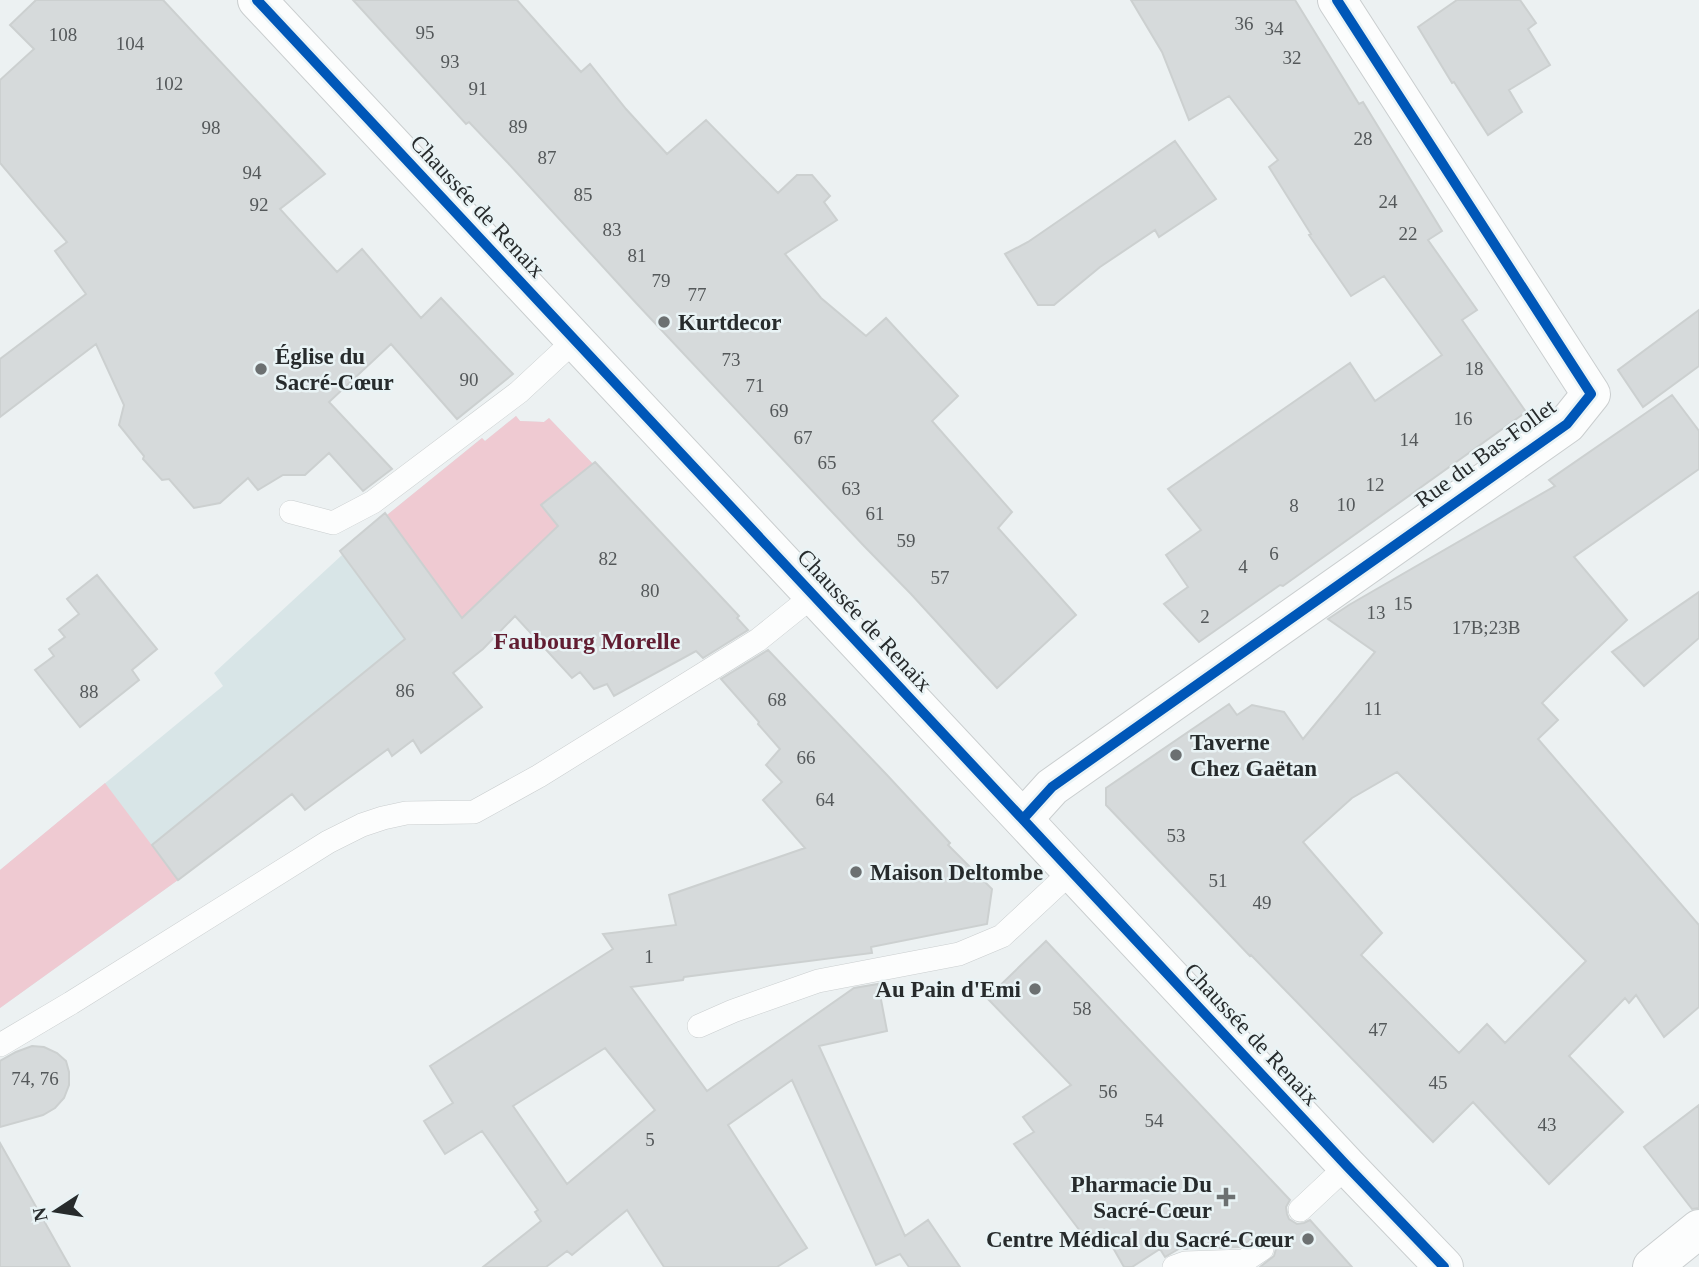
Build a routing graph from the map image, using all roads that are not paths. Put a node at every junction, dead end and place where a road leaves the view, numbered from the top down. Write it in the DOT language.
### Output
graph roads {
  1 [pos="257,0"];
  2 [pos="1337,0"];
  3 [pos="575,340"];
  4 [pos="291,512"];
  5 [pos="814,595"];
  6 [pos="1023,819"];
  7 [pos="1072,871"];
  8 [pos="699,1026"];
  9 [pos="0,1045"];
  10 [pos="1347,1166"];
  11 [pos="1300,1210"];
  12 [pos="1699,1229"];
  13 [pos="1174,1267"];
  14 [pos="1255,1267"];
  15 [pos="1444,1267"];
  16 [pos="1652,1267"];
  1 -- 3 [label="main road, Chaussée de Renaix"];
  2 -- 6 [label="main road, Rue du Bas-Follet"];
  3 -- 4 [label="lane"];
  3 -- 5 [label="main road, Chaussée de Renaix"];
  5 -- 6 [label="main road, Chaussée de Renaix"];
  5 -- 9 [label="lane"];
  6 -- 7 [label="main road, Chaussée de Renaix"];
  7 -- 8 [label="lane"];
  7 -- 10 [label="main road, Chaussée de Renaix"];
  10 -- 11 [label="lane"];
  10 -- 15 [label="main road, Chaussée de Renaix"];
  12 -- 16 [label="main road"];
  13 -- 14 [label="lane"];
}
